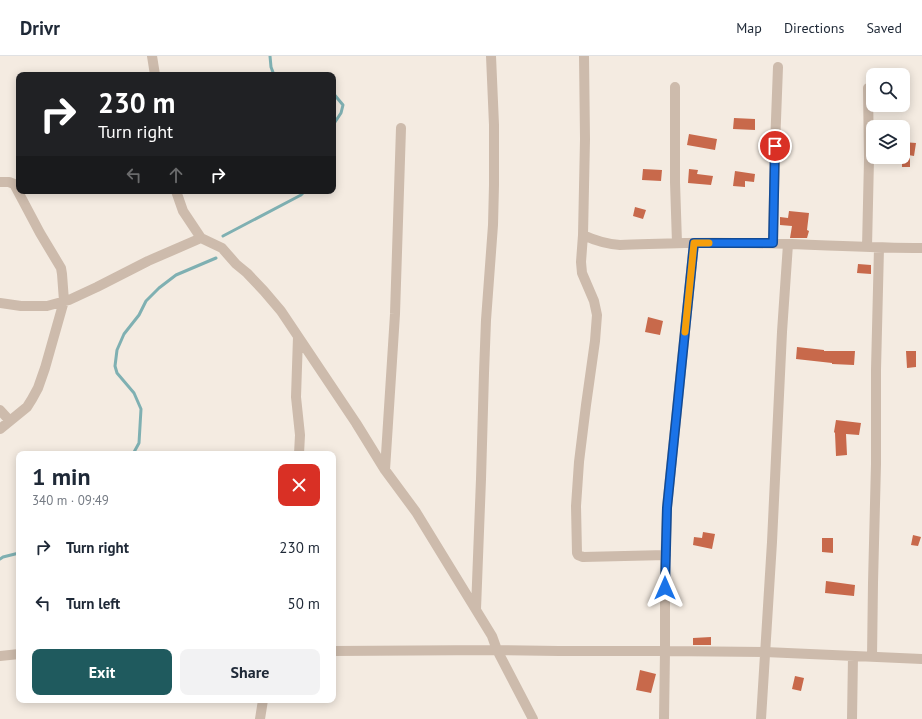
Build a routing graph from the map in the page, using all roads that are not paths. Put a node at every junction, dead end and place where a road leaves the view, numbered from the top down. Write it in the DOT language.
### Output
graph roads {
  1 [pos="491,56"];
  2 [pos="584,56"];
  3 [pos="149,57"];
  4 [pos="778,66"];
  5 [pos="154,72"];
  6 [pos="676,87"];
  7 [pos="868,112"];
  8 [pos="401,128"];
  9 [pos="0,182"];
  10 [pos="16,188"];
  11 [pos="19,194"];
  12 [pos="177,194"];
  13 [pos="583,234"];
  14 [pos="201,238"];
  15 [pos="677,243"];
  16 [pos="694,243"];
  17 [pos="773,243"];
  18 [pos="788,244"];
  19 [pos="867,248"];
  20 [pos="879,248"];
  21 [pos="922,248"];
  22 [pos="64,301"];
  23 [pos="0,303"];
  24 [pos="298,337"];
  25 [pos="0,410"];
  26 [pos="10,421"];
  27 [pos="0,429"];
  28 [pos="299,451"];
  29 [pos="385,470"];
  30 [pos="666,555"];
  31 [pos="476,609"];
  32 [pos="497,650"];
  33 [pos="336,651"];
  34 [pos="665,651"];
  35 [pos="765,652"];
  36 [pos="16,654"];
  37 [pos="0,656"];
  38 [pos="853,656"];
  39 [pos="872,656"];
  40 [pos="922,659"];
  41 [pos="262,703"];
  42 [pos="260,719"];
  43 [pos="533,719"];
  44 [pos="664,719"];
  45 [pos="761,719"];
  46 [pos="852,719"];
  1 -- 31 [label="street"];
  2 -- 13 [label="street"];
  3 -- 5 [label="street"];
  4 -- 17 [label="street"];
  6 -- 15 [label="street"];
  7 -- 19 [label="street"];
  8 -- 29 [label="street"];
  9 -- 10 [label="street"];
  11 -- 22 [label="street"];
  12 -- 14 [label="street"];
  13 -- 15 [label="street"];
  13 -- 30 [label="street"];
  14 -- 22 [label="street"];
  14 -- 24 [label="street"];
  15 -- 16 [label="street"];
  16 -- 17 [label="street"];
  16 -- 30 [label="street"];
  17 -- 18 [label="street"];
  18 -- 19 [label="street"];
  18 -- 35 [label="street"];
  19 -- 20 [label="street"];
  20 -- 21 [label="street"];
  20 -- 39 [label="street"];
  22 -- 23 [label="street"];
  22 -- 26 [label="street"];
  24 -- 28 [label="street"];
  24 -- 29 [label="street"];
  25 -- 26 [label="street"];
  26 -- 27 [label="street"];
  29 -- 31 [label="street"];
  30 -- 34 [label="street"];
  31 -- 32 [label="street"];
  32 -- 33 [label="street"];
  32 -- 34 [label="street"];
  32 -- 43 [label="street"];
  34 -- 35 [label="street"];
  34 -- 44 [label="street"];
  35 -- 38 [label="street"];
  35 -- 45 [label="street"];
  36 -- 37 [label="street"];
  38 -- 39 [label="street"];
  38 -- 46 [label="street"];
  39 -- 40 [label="street"];
  41 -- 42 [label="street"];
}
